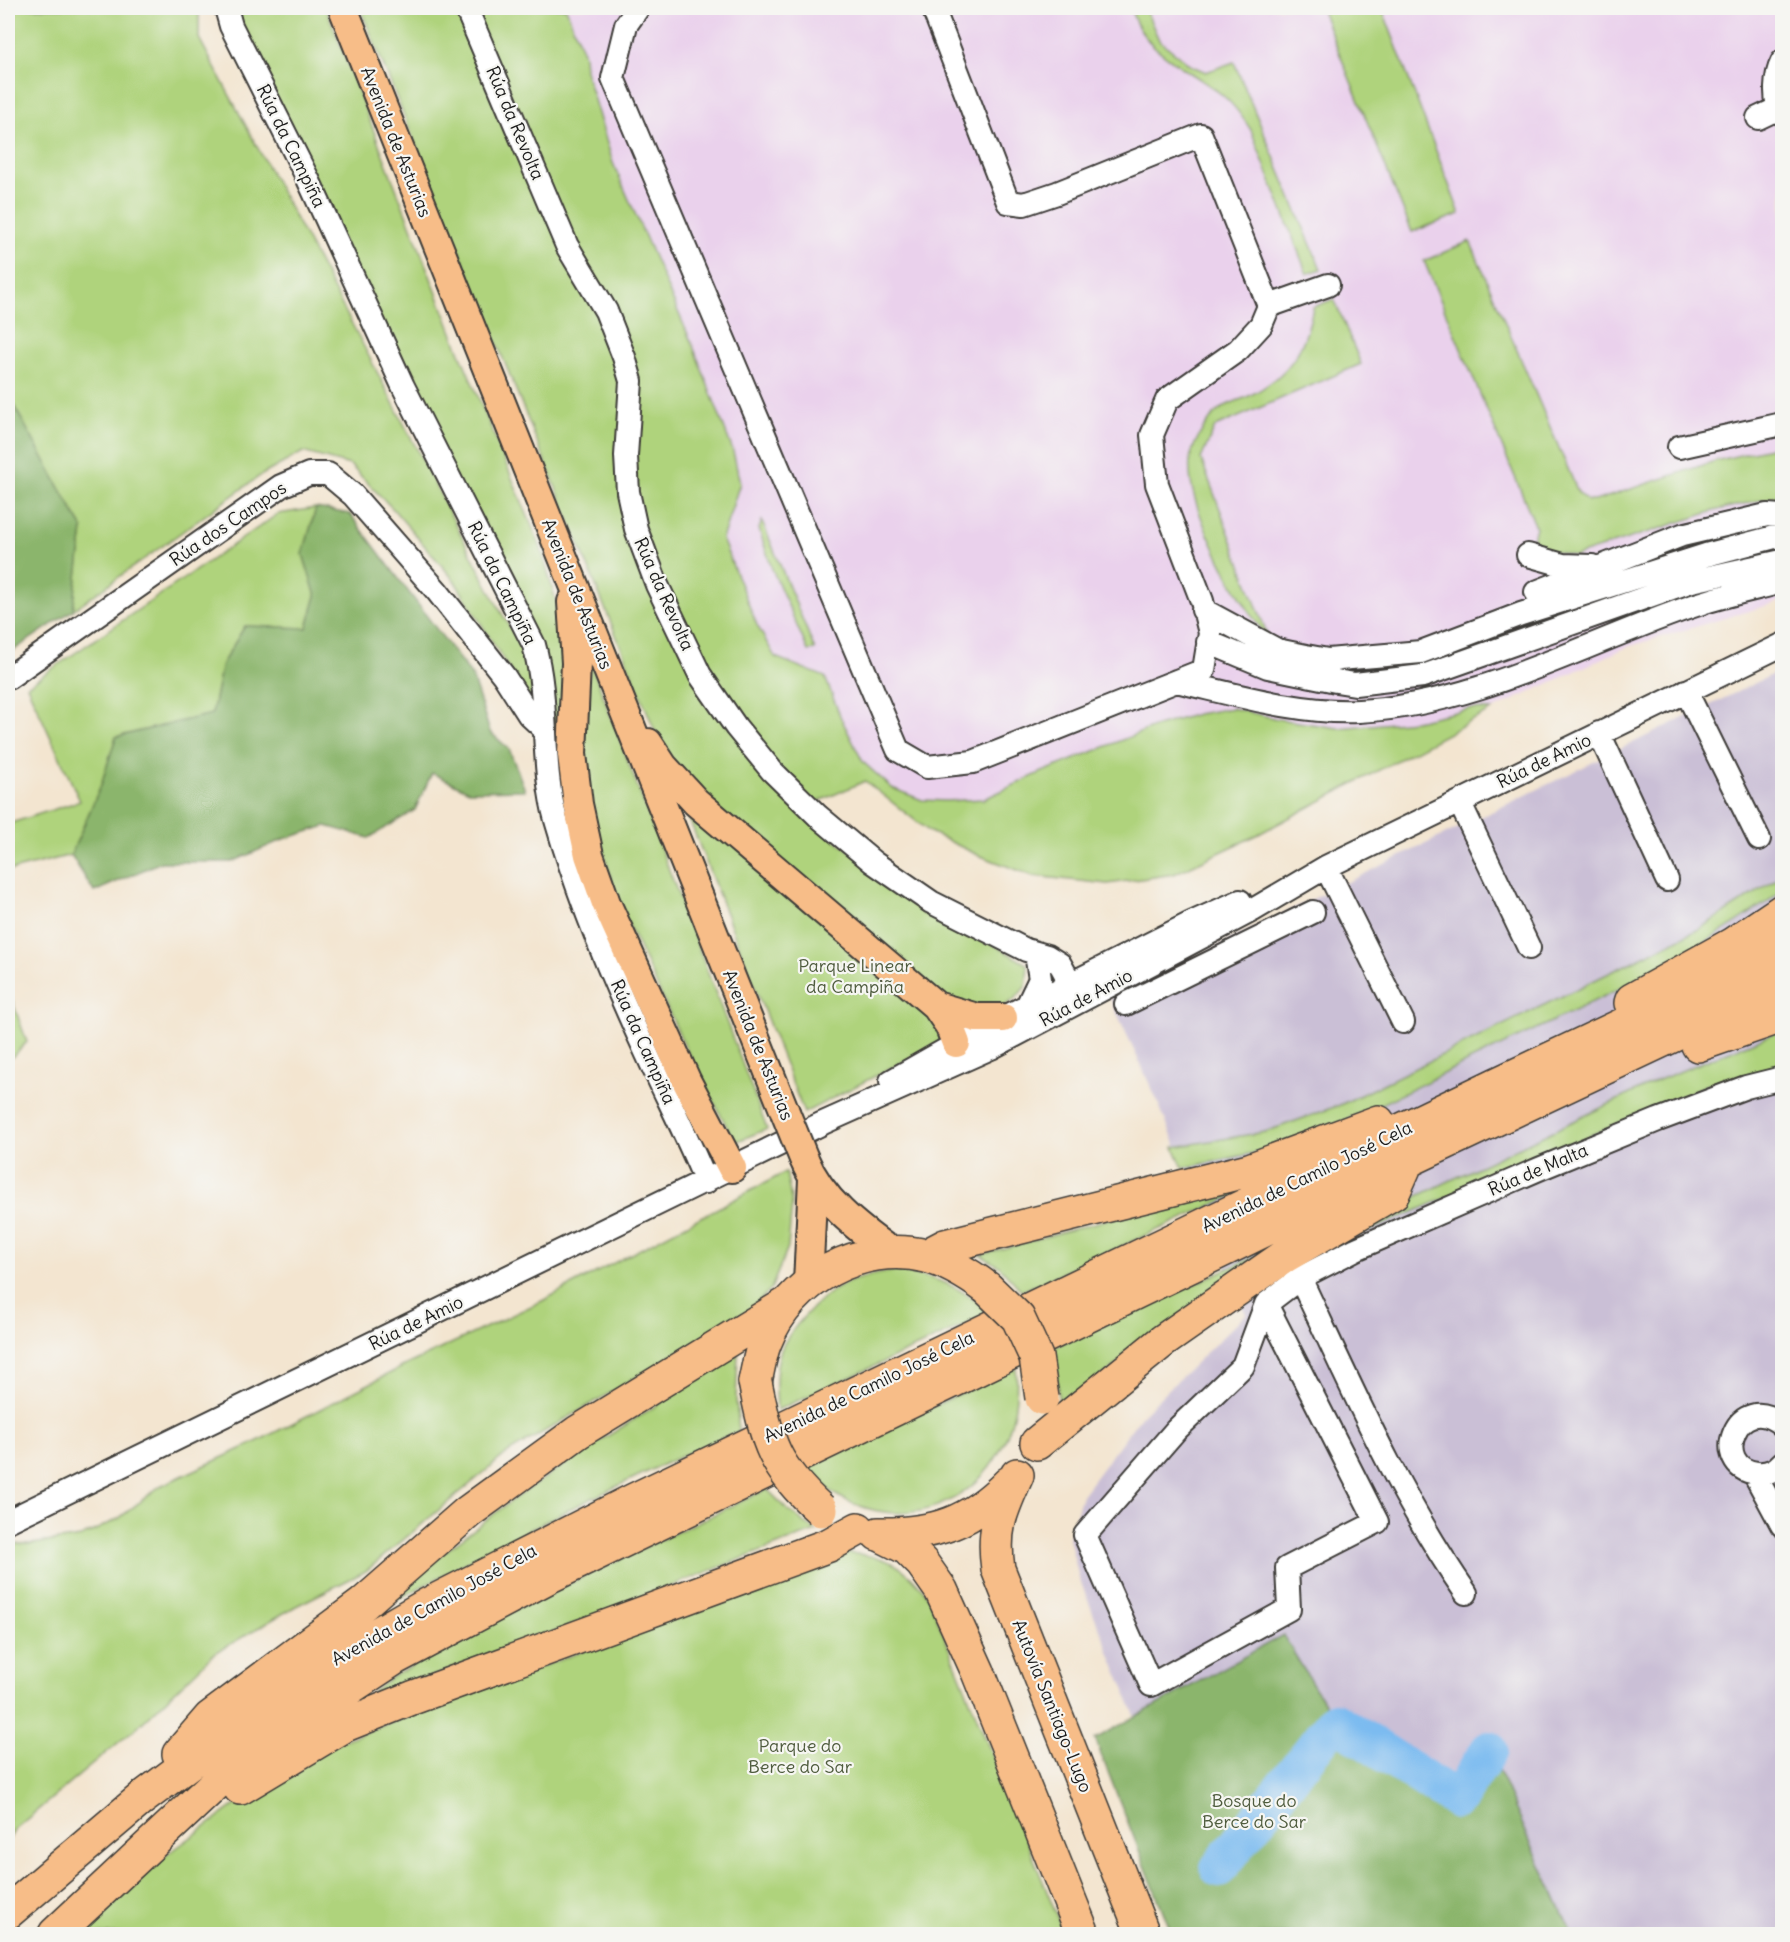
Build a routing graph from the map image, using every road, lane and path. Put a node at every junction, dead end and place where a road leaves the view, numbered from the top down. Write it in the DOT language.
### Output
graph roads {
  1 [pos="226,8"];
  2 [pos="343,8"];
  3 [pos="466,8"];
  4 [pos="638,8"];
  5 [pos="933,8"];
  6 [pos="1782,62"];
  7 [pos="1773,113"];
  8 [pos="1328,285"];
  9 [pos="1269,306"];
  10 [pos="1782,424"];
  11 [pos="1679,447"];
  12 [pos="1782,516"];
  13 [pos="1782,535"];
  14 [pos="1528,555"];
  15 [pos="1782,561"];
  16 [pos="1599,566"];
  17 [pos="570,579"];
  18 [pos="1782,582"];
  19 [pos="1536,592"];
  20 [pos="1203,610"];
  21 [pos="1208,642"];
  22 [pos="1781,651"];
  23 [pos="8,678"];
  24 [pos="1176,681"];
  25 [pos="1686,691"];
  26 [pos="621,701"];
  27 [pos="544,729"];
  28 [pos="1599,734"];
  29 [pos="1460,803"];
  30 [pos="1760,839"];
  31 [pos="1316,872"];
  32 [pos="1667,880"];
  33 [pos="1782,911"];
  34 [pos="1313,912"];
  35 [pos="1529,948"];
  36 [pos="1782,950"];
  37 [pos="1130,954"];
  38 [pos="1032,955"];
  39 [pos="1160,959"];
  40 [pos="1060,964"];
  41 [pos="1071,984"];
  42 [pos="1782,984"];
  43 [pos="1126,1004"];
  44 [pos="936,1006"];
  45 [pos="1782,1016"];
  46 [pos="1014,1020"];
  47 [pos="1403,1022"];
  48 [pos="1636,1037"];
  49 [pos="956,1043"];
  50 [pos="1782,1078"];
  51 [pos="901,1090"];
  52 [pos="823,1123"];
  53 [pos="1415,1126"];
  54 [pos="1407,1161"];
  55 [pos="732,1168"];
  56 [pos="808,1169"];
  57 [pos="706,1182"];
  58 [pos="891,1252"];
  59 [pos="926,1256"];
  60 [pos="1300,1278"];
  61 [pos="808,1282"];
  62 [pos="1266,1304"];
  63 [pos="785,1305"];
  64 [pos="1782,1425"];
  65 [pos="1037,1443"];
  66 [pos="1782,1462"];
  67 [pos="1754,1473"];
  68 [pos="1017,1475"];
  69 [pos="8,1521"];
  70 [pos="1782,1525"];
  71 [pos="868,1531"];
  72 [pos="1466,1593"];
  73 [pos="141,1799"];
  74 [pos="127,1865"];
  75 [pos="8,1912"];
  76 [pos="55,1935"];
  77 [pos="1083,1935"];
  78 [pos="1143,1935"];
  1 -- 27 [label="street, Rúa da Campiña"];
  2 -- 17 [label="main road, Avenida de Asturias"];
  3 -- 38 [label="street, Rúa da Revolta"];
  4 -- 24 [label="street"];
  5 -- 9 [label="street"];
  6 -- 7 [label="street"];
  8 -- 9 [label="street"];
  9 -- 20 [label="street"];
  10 -- 11 [label="street"];
  12 -- 16 [label="street"];
  13 -- 20 [label="street"];
  14 -- 16 [label="street"];
  15 -- 21 [label="street"];
  16 -- 19 [label="street"];
  17 -- 26 [label="main road, Avenida de Asturias"];
  17 -- 55 [label="main road"];
  18 -- 24 [label="street"];
  20 -- 21 [label="street"];
  21 -- 24 [label="street"];
  22 -- 25 [label="street, Rúa de Amio"];
  23 -- 27 [label="street, Rúa dos Campos"];
  25 -- 28 [label="street, Rúa de Amio"];
  25 -- 30 [label="street"];
  26 -- 44 [label="main road"];
  26 -- 56 [label="main road, Avenida de Asturias, bridge"];
  27 -- 57 [label="street, Rúa da Campiña"];
  28 -- 29 [label="street, Rúa de Amio"];
  28 -- 32 [label="street"];
  29 -- 31 [label="street, Rúa de Amio"];
  29 -- 35 [label="street"];
  31 -- 37 [label="street, Rúa de Amio"];
  31 -- 39 [label="street, Rúa de Amio"];
  31 -- 47 [label="street"];
  33 -- 48 [label="highway"];
  34 -- 43 [label="street"];
  36 -- 48 [label="highway, Avenida de Camilo José Cela"];
  37 -- 40 [label="street, Rúa de Amio"];
  37 -- 41 [label="street, Rúa de Amio"];
  38 -- 40 [label="street, Rúa da Revolta"];
  38 -- 41 [label="street, Rúa da Revolta"];
  38 -- 46 [label="street"];
  39 -- 41 [label="street, Rúa de Amio"];
  39 -- 46 [label="street, Rúa de Amio"];
  40 -- 41 [label="street"];
  41 -- 46 [label="street, Rúa de Amio"];
  41 -- 46 [label="street, Rúa de Amio"];
  42 -- 48 [label="highway, Avenida de Camilo José Cela"];
  44 -- 46 [label="main road"];
  44 -- 49 [label="main road"];
  45 -- 48 [label="highway"];
  46 -- 49 [label="street, Rúa de Amio"];
  46 -- 51 [label="street, Rúa de Amio"];
  48 -- 53 [label="highway, Avenida de Camilo José Cela"];
  48 -- 54 [label="highway, Avenida de Camilo José Cela"];
  49 -- 51 [label="street, Rúa de Amio"];
  49 -- 52 [label="street, Rúa de Amio"];
  50 -- 60 [label="street, Rúa de Malta"];
  51 -- 52 [label="street, Rúa de Amio"];
  52 -- 55 [label="street, Rúa de Amio"];
  53 -- 59 [label="highway"];
  53 -- 73 [label="highway, Avenida de Camilo José Cela"];
  54 -- 65 [label="highway"];
  54 -- 74 [label="highway, Avenida de Camilo José Cela"];
  55 -- 57 [label="street, Rúa de Amio"];
  56 -- 58 [label="main road"];
  56 -- 61 [label="main road"];
  57 -- 69 [label="street, Rúa de Amio"];
  58 -- 59 [label="highway"];
  58 -- 61 [label="highway"];
  59 -- 65 [label="highway, bridge"];
  60 -- 62 [label="street, Rúa de Malta"];
  60 -- 72 [label="street"];
  61 -- 63 [label="highway"];
  62 -- 62 [label="street"];
  63 -- 71 [label="highway, bridge"];
  63 -- 73 [label="highway"];
  64 -- 67 [label="street"];
  65 -- 68 [label="highway"];
  66 -- 67 [label="street"];
  67 -- 70 [label="street"];
  68 -- 71 [label="highway"];
  68 -- 78 [label="highway, Autovía Santiago-Lugo"];
  71 -- 74 [label="highway"];
  71 -- 77 [label="highway"];
  73 -- 75 [label="highway, Avenida de Camilo José Cela"];
  74 -- 76 [label="highway, Avenida de Camilo José Cela"];
}
